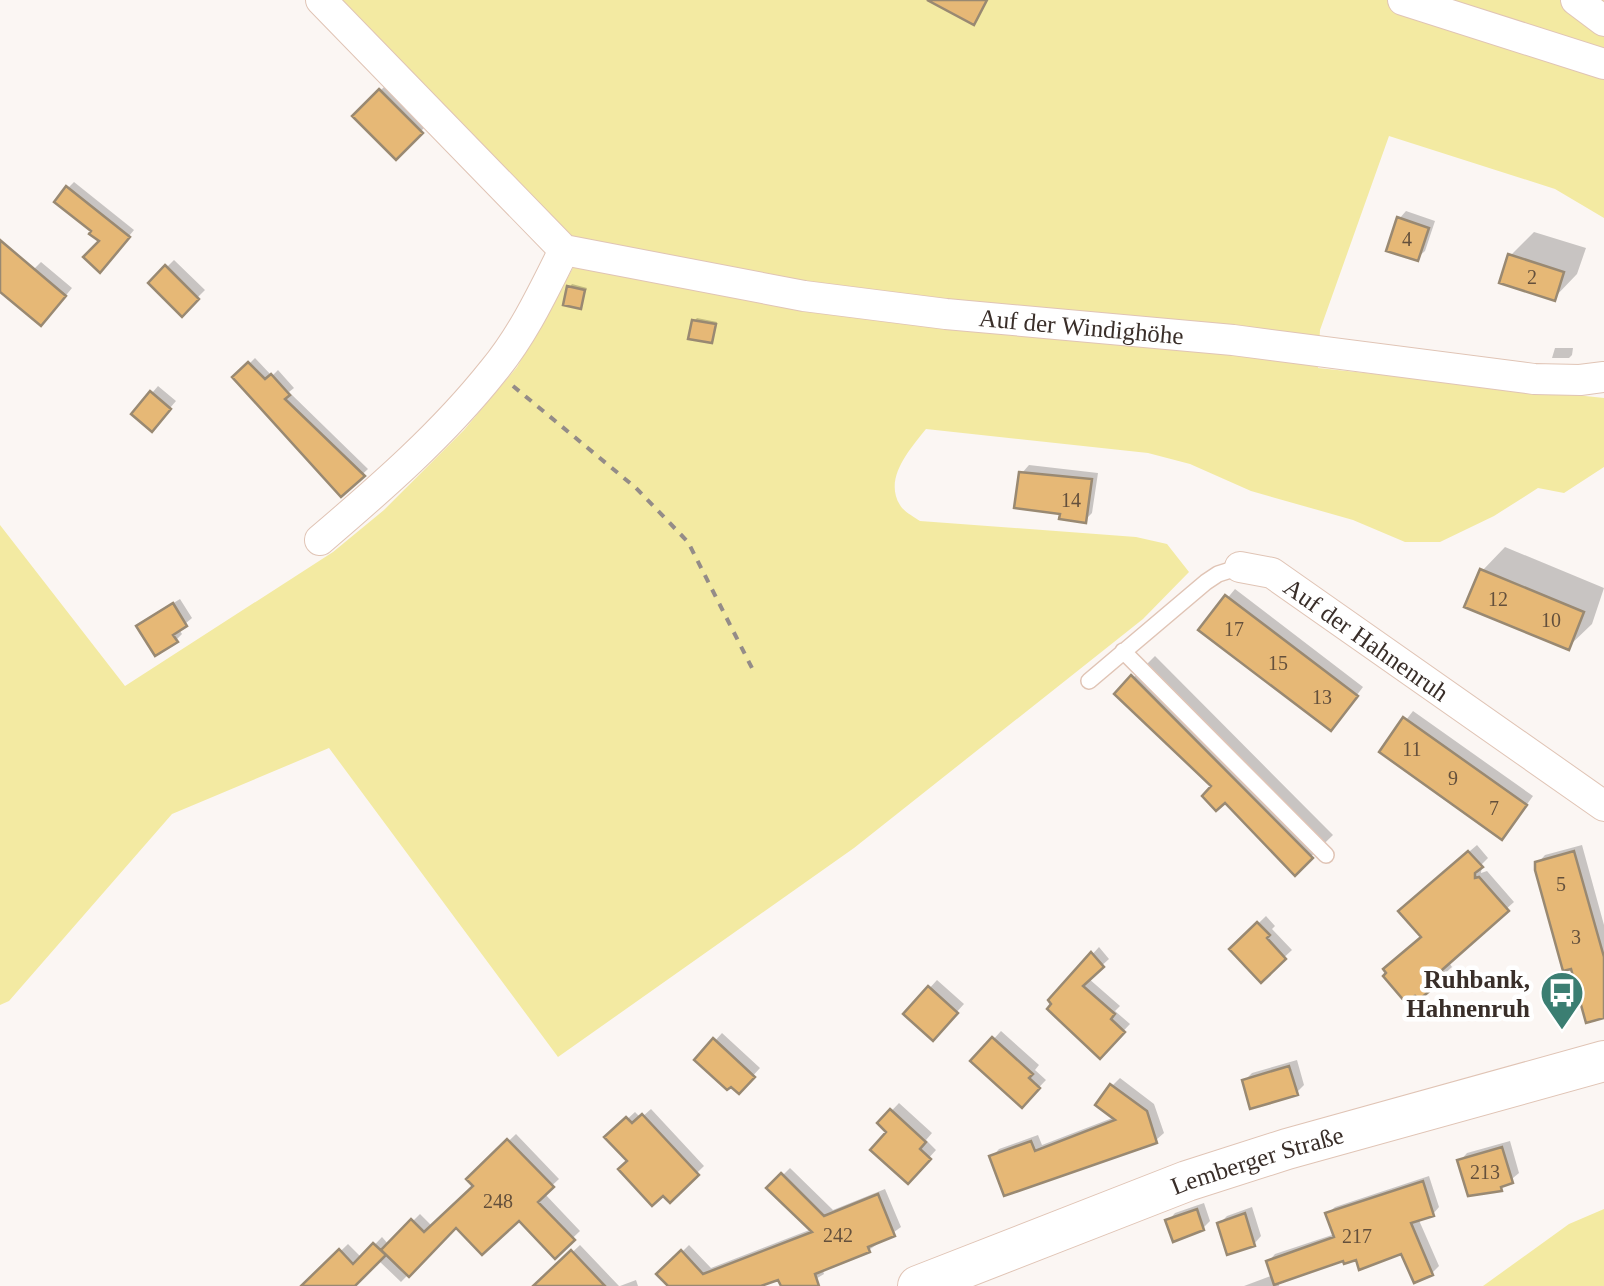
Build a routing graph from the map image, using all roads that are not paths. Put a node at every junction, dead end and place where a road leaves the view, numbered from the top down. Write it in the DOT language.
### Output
graph roads {
  1 [pos="322,0"];
  2 [pos="1403,0"];
  3 [pos="1576,0"];
  4 [pos="1604,21"];
  5 [pos="1604,64"];
  6 [pos="564,250"];
  7 [pos="1604,377"];
  8 [pos="320,540"];
  9 [pos="1240,567"];
  10 [pos="1124,651"];
  11 [pos="1089,681"];
  12 [pos="1604,806"];
  13 [pos="1326,855"];
  14 [pos="1604,1062"];
  15 [pos="970,1277"];
  16 [pos="918,1286"];
  1 -- 6 [label="street"];
  2 -- 5 [label="street"];
  3 -- 4 [label="street"];
  6 -- 7 [label="street, Auf der Windighöhe"];
  6 -- 8 [label="street"];
  9 -- 10 [label="lane, Auf der Hahnenruh"];
  9 -- 12 [label="street, Auf der Hahnenruh"];
  10 -- 11 [label="lane, Auf der Hahnenruh"];
  10 -- 13 [label="lane"];
  14 -- 15 [label="main road, Lemberger Straße"];
  15 -- 16 [label="main road, Lemberger Straße"];
}
